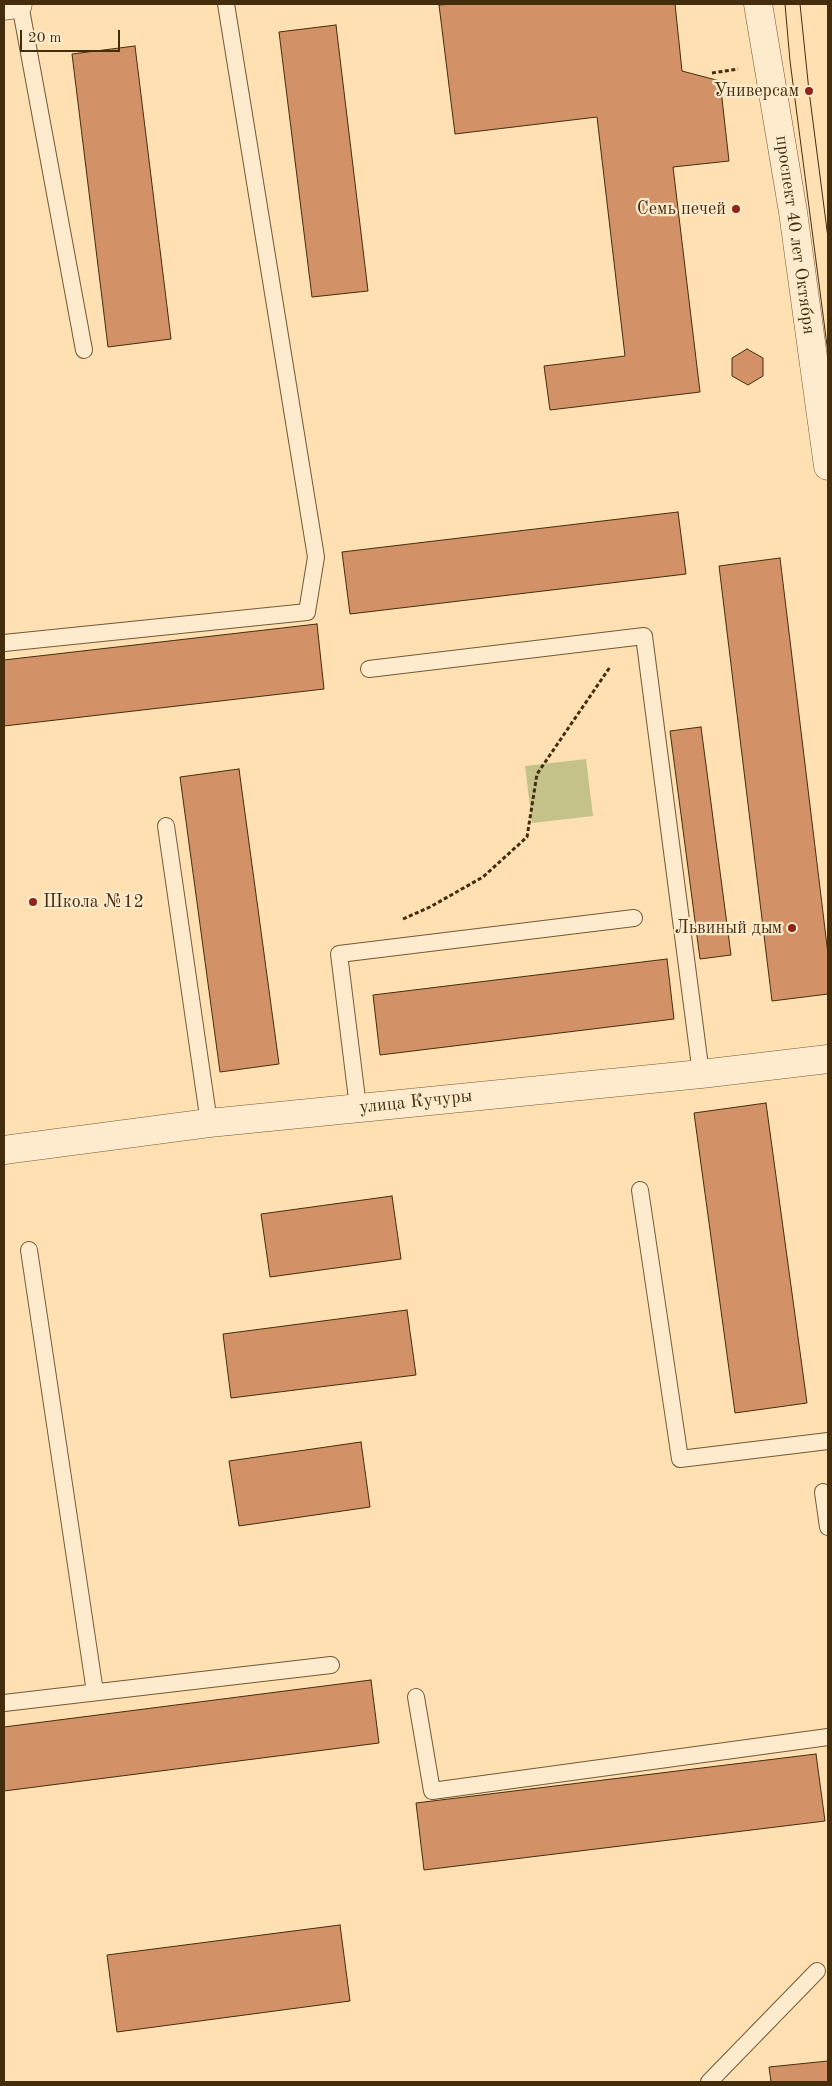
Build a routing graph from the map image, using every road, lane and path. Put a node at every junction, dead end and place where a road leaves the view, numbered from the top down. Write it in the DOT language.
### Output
graph roads {
  1 [pos="19,4"];
  2 [pos="226,4"];
  3 [pos="758,4"];
  4 [pos="4,6"];
  5 [pos="744,68"];
  6 [pos="712,73"];
  7 [pos="84,350"];
  8 [pos="828,466"];
  9 [pos="630,637"];
  10 [pos="4,643"];
  11 [pos="369,669"];
  12 [pos="166,826"];
  13 [pos="634,918"];
  14 [pos="397,921"];
  15 [pos="828,1059"];
  16 [pos="701,1074"];
  17 [pos="358,1107"];
  18 [pos="210,1123"];
  19 [pos="4,1150"];
  20 [pos="640,1190"];
  21 [pos="29,1250"];
  22 [pos="828,1441"];
  23 [pos="823,1492"];
  24 [pos="828,1527"];
  25 [pos="331,1665"];
  26 [pos="95,1692"];
  27 [pos="416,1697"];
  28 [pos="4,1703"];
  29 [pos="828,1737"];
  30 [pos="817,1971"];
  31 [pos="709,2082"];
  1 -- 4 [label="street"];
  1 -- 7 [label="lane"];
  2 -- 10 [label="lane"];
  3 -- 8 [label="street, проспект 40 лет Октября"];
  5 -- 6 [label="path"];
  9 -- 11 [label="lane"];
  9 -- 14 [label="path"];
  9 -- 16 [label="lane"];
  12 -- 18 [label="lane"];
  13 -- 17 [label="lane"];
  15 -- 16 [label="street, улица Кучуры"];
  16 -- 17 [label="street, улица Кучуры"];
  17 -- 18 [label="street, улица Кучуры"];
  18 -- 19 [label="street, улица Кучуры"];
  20 -- 22 [label="lane"];
  21 -- 26 [label="lane"];
  23 -- 24 [label="lane"];
  25 -- 26 [label="lane"];
  26 -- 28 [label="lane"];
  27 -- 29 [label="lane"];
  30 -- 31 [label="lane"];
}
